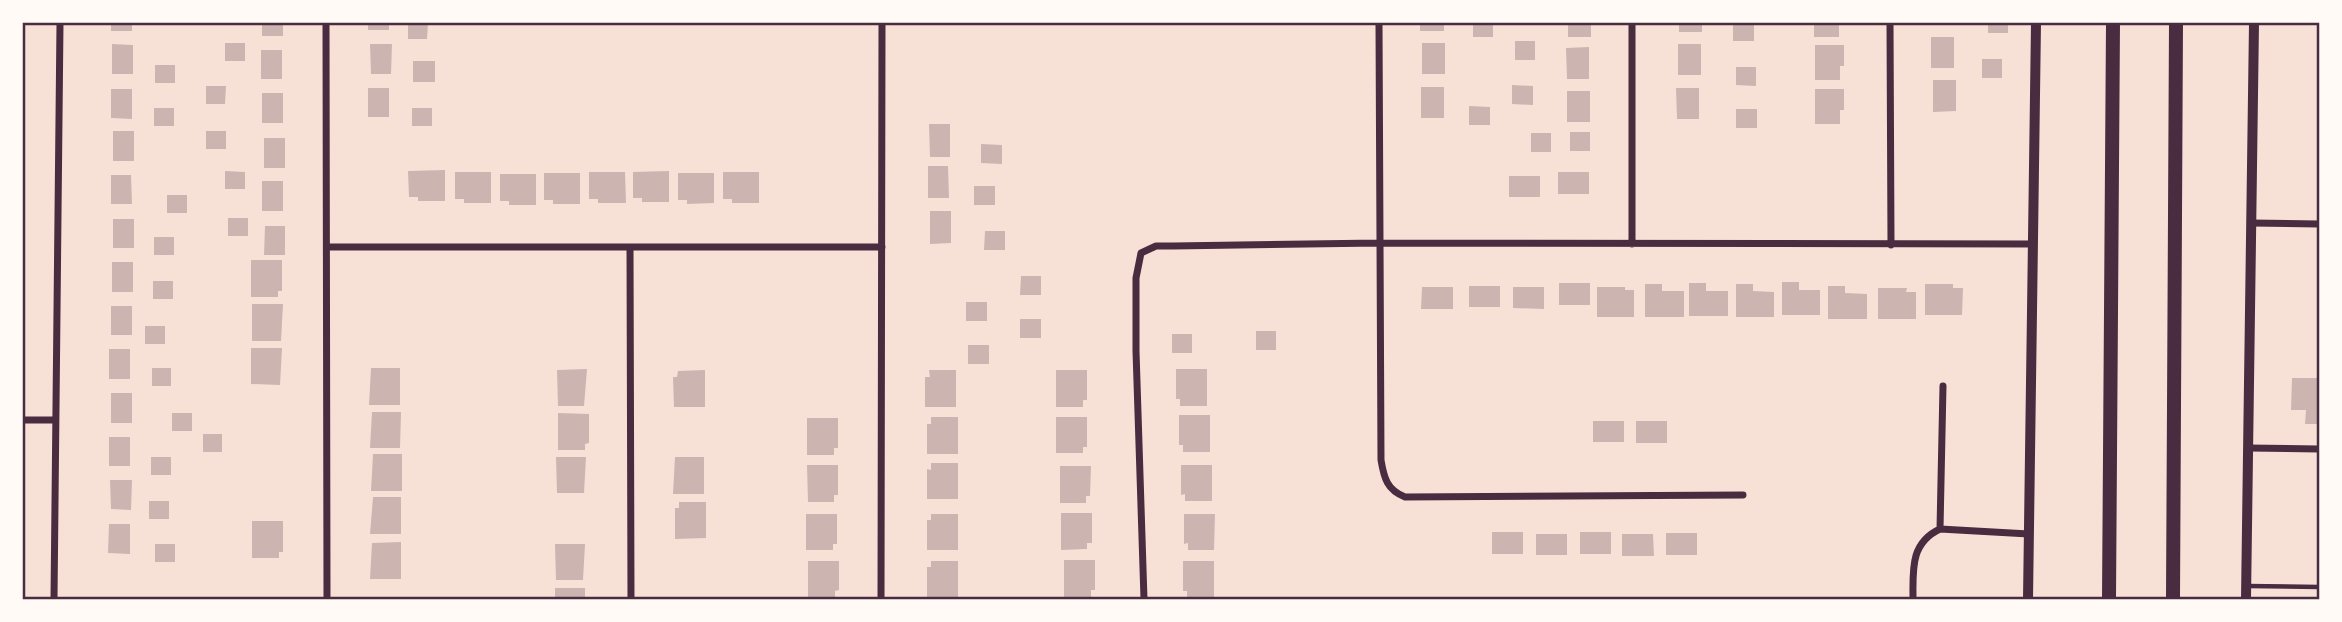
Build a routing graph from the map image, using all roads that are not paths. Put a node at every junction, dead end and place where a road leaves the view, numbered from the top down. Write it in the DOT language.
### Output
graph roads {
  1 [pos="60,23"];
  2 [pos="326,23"];
  3 [pos="882,23"];
  4 [pos="1379,23"];
  5 [pos="1632,23"];
  6 [pos="1890,23"];
  7 [pos="2036,23"];
  8 [pos="2113,23"];
  9 [pos="2176,23"];
  10 [pos="2253,23"];
  11 [pos="2252,223"];
  12 [pos="2319,224"];
  13 [pos="1379,243"];
  14 [pos="1632,244"];
  15 [pos="2033,244"];
  16 [pos="1891,245"];
  17 [pos="327,247"];
  18 [pos="630,247"];
  19 [pos="881,247"];
  20 [pos="1943,386"];
  21 [pos="23,420"];
  22 [pos="55,420"];
  23 [pos="2248,448"];
  24 [pos="2319,449"];
  25 [pos="1744,495"];
  26 [pos="1940,529"];
  27 [pos="2029,534"];
  28 [pos="2247,586"];
  29 [pos="2319,587"];
  30 [pos="54,599"];
  31 [pos="327,599"];
  32 [pos="631,599"];
  33 [pos="881,599"];
  34 [pos="1144,599"];
  35 [pos="1913,599"];
  36 [pos="2028,599"];
  37 [pos="2109,599"];
  38 [pos="2173,599"];
  39 [pos="2246,599"];
  1 -- 22 [label="street"];
  2 -- 17 [label="street"];
  3 -- 19 [label="street"];
  4 -- 13 [label="street"];
  5 -- 14 [label="street"];
  6 -- 16 [label="street"];
  7 -- 15 [label="main road"];
  8 -- 37 [label="highway"];
  9 -- 38 [label="highway"];
  10 -- 11 [label="main road"];
  11 -- 12 [label="street"];
  11 -- 23 [label="main road"];
  13 -- 14 [label="street"];
  13 -- 25 [label="street"];
  13 -- 34 [label="street"];
  14 -- 16 [label="street"];
  15 -- 16 [label="street"];
  15 -- 27 [label="main road"];
  17 -- 18 [label="street"];
  17 -- 31 [label="street"];
  18 -- 19 [label="street"];
  18 -- 32 [label="street"];
  19 -- 33 [label="street"];
  20 -- 26 [label="street"];
  21 -- 22 [label="street"];
  22 -- 30 [label="street"];
  23 -- 24 [label="street"];
  23 -- 28 [label="main road"];
  26 -- 27 [label="street"];
  26 -- 35 [label="street"];
  27 -- 36 [label="main road"];
  28 -- 29 [label="lane"];
  28 -- 39 [label="main road"];
}
